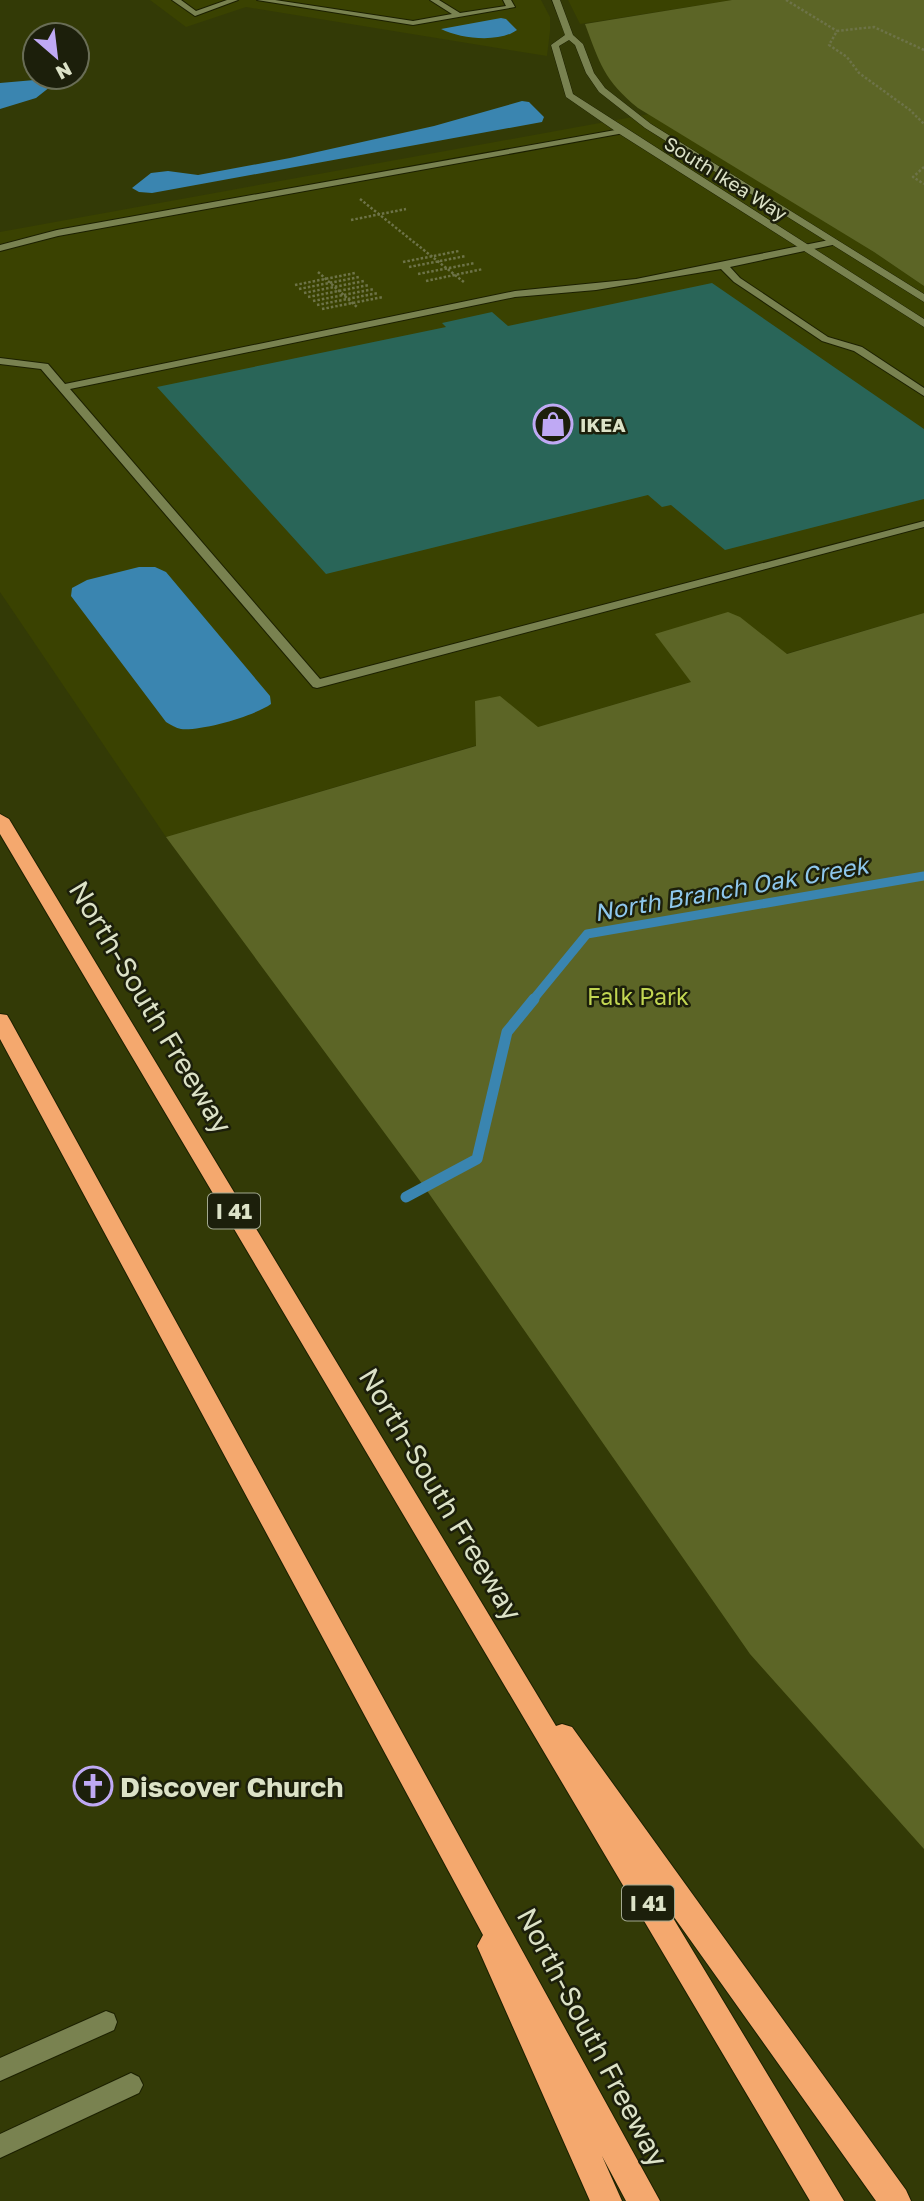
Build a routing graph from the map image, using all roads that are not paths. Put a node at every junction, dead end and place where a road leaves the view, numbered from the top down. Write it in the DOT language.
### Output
graph roads {
  1 [pos="176,0"];
  2 [pos="234,0"];
  3 [pos="261,0"];
  4 [pos="434,0"];
  5 [pos="507,0"];
  6 [pos="556,0"];
  7 [pos="459,16"];
  8 [pos="569,36"];
  9 [pos="621,131"];
  10 [pos="834,242"];
  11 [pos="0,248"];
  12 [pos="805,248"];
  13 [pos="723,266"];
  14 [pos="924,299"];
  15 [pos="924,324"];
  16 [pos="0,361"];
  17 [pos="62,387"];
  18 [pos="924,393"];
  19 [pos="924,524"];
  20 [pos="0,819"];
  21 [pos="0,1020"];
  22 [pos="468,1604"];
  23 [pos="427,1800"];
  24 [pos="106,2022"];
  25 [pos="0,2070"];
  26 [pos="131,2085"];
  27 [pos="0,2146"];
  28 [pos="606,2201"];
  29 [pos="645,2201"];
  30 [pos="828,2201"];
  31 [pos="894,2201"];
  1 -- 2 [label="lane"];
  3 -- 7 [label="lane"];
  4 -- 7 [label="lane"];
  5 -- 7 [label="lane"];
  6 -- 8 [label="street, South Ikea Way"];
  8 -- 9 [label="street, South Ikea Way"];
  8 -- 10 [label="street, South Ikea Way"];
  9 -- 11 [label="lane"];
  9 -- 12 [label="street, South Ikea Way"];
  10 -- 12 [label="lane"];
  10 -- 14 [label="street, South Ikea Way"];
  12 -- 13 [label="lane"];
  12 -- 15 [label="street, South Ikea Way"];
  13 -- 17 [label="lane"];
  13 -- 18 [label="lane"];
  16 -- 17 [label="lane"];
  17 -- 19 [label="lane"];
  20 -- 22 [label="highway, North-South Freeway / I 41"];
  21 -- 23 [label="highway, North-South Freeway"];
  22 -- 30 [label="highway, North-South Freeway / I 41"];
  22 -- 31 [label="highway"];
  23 -- 28 [label="highway"];
  23 -- 29 [label="highway, North-South Freeway"];
  24 -- 25 [label="lane"];
  26 -- 27 [label="lane"];
}
